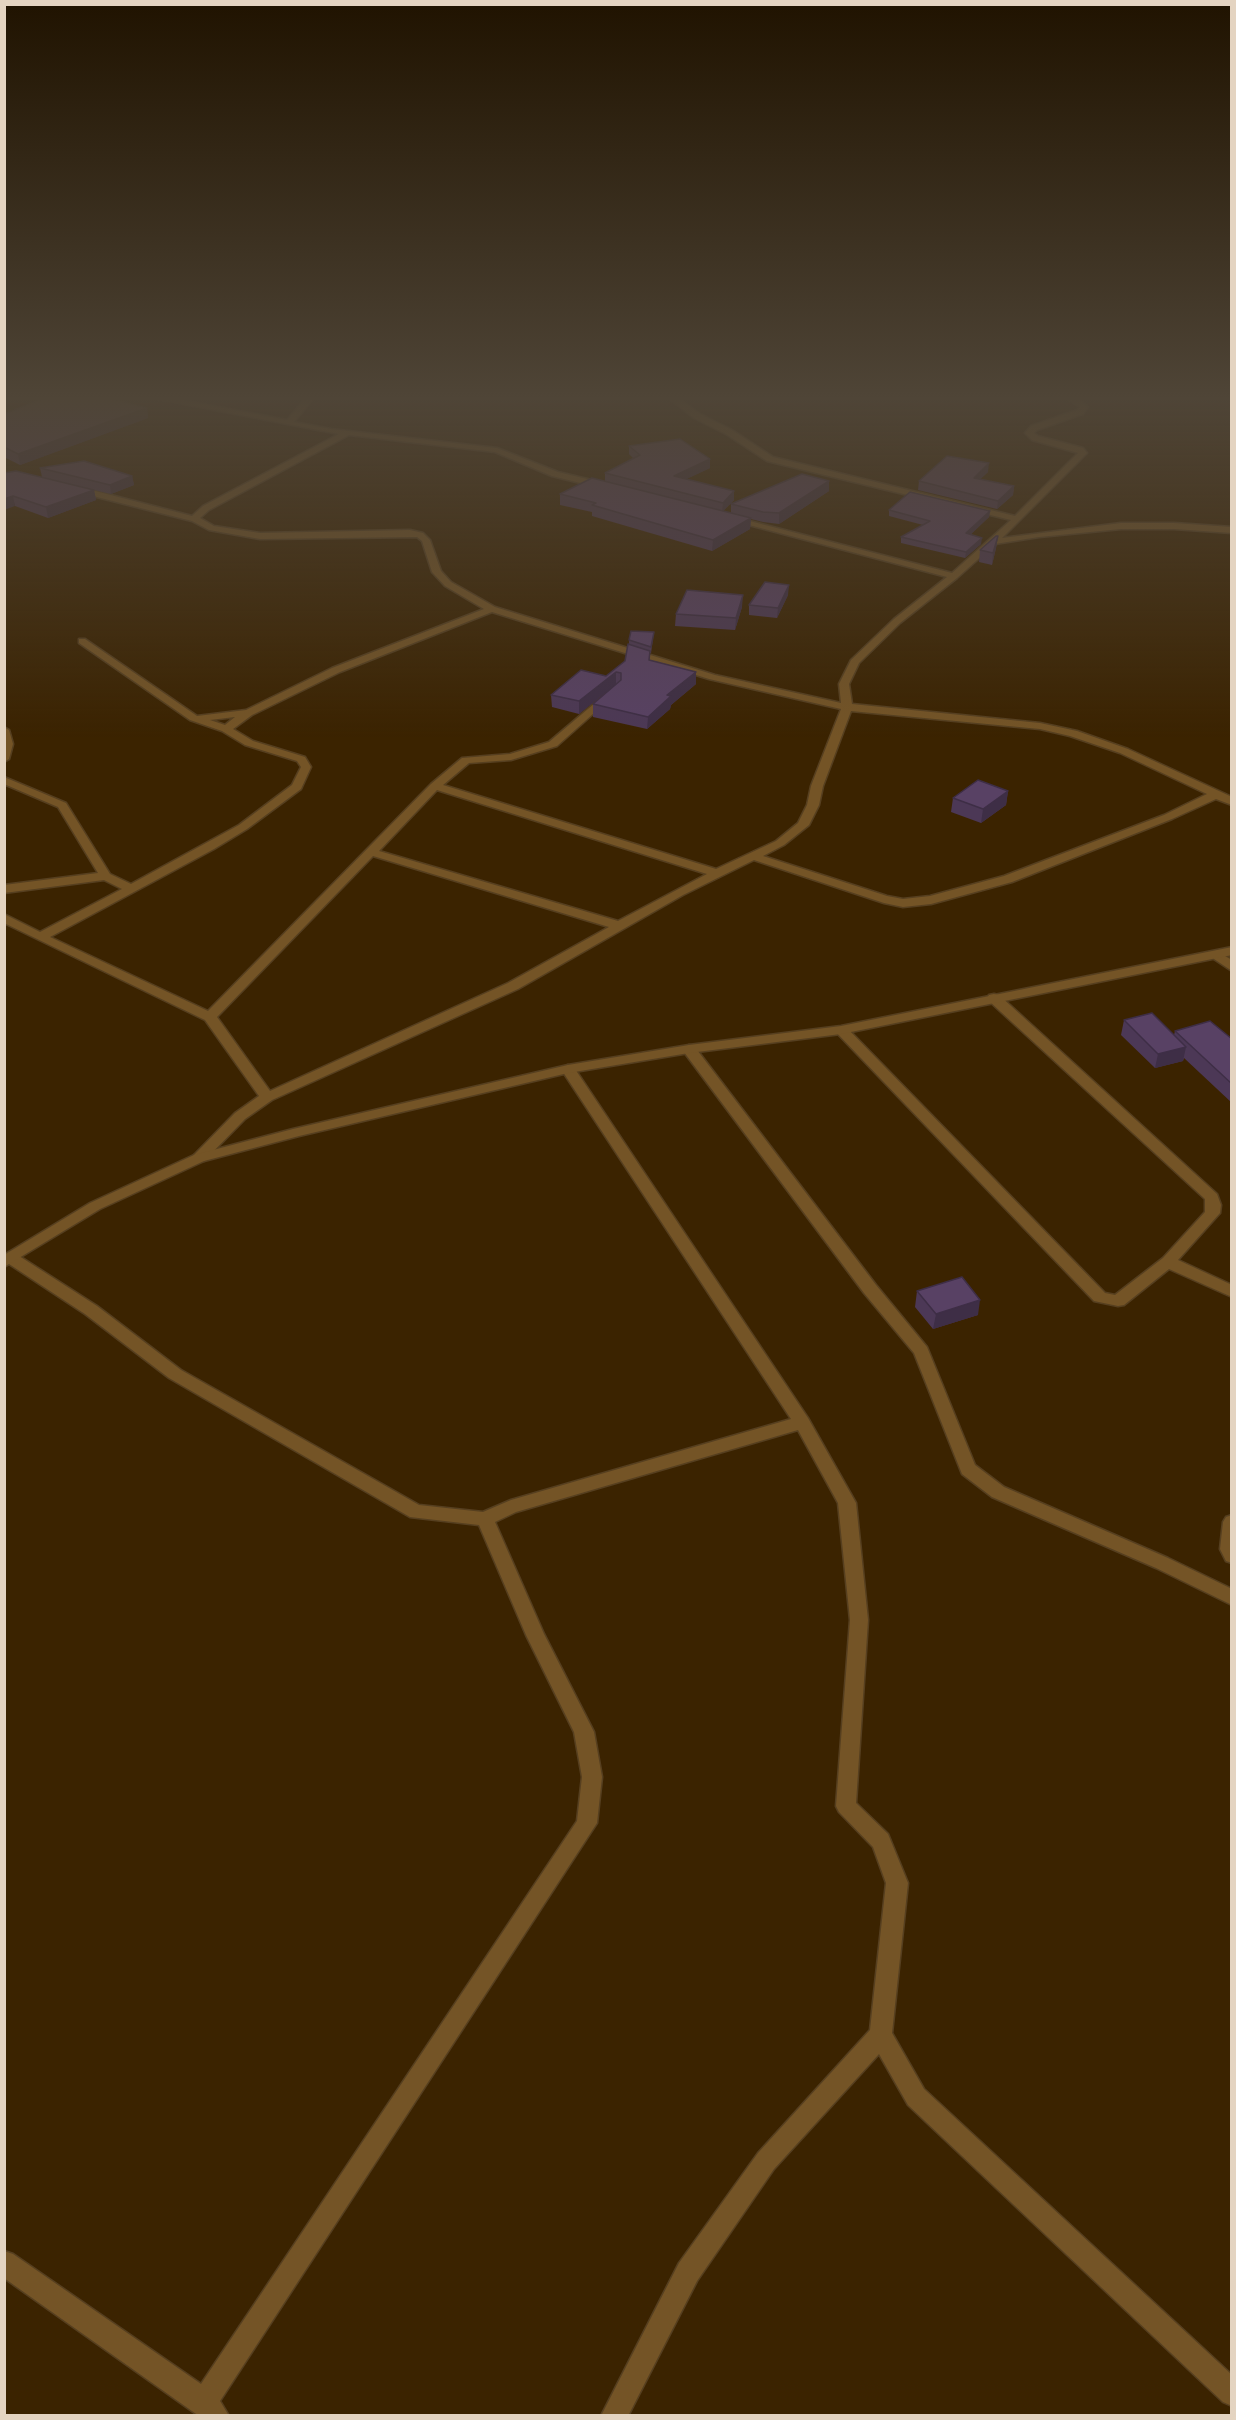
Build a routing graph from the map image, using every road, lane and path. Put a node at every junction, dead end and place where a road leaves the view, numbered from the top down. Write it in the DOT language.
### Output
graph roads {
  1 [pos="167,512"];
  2 [pos="200,512"];
  3 [pos="988,512"];
  4 [pos="1024,512"];
  5 [pos="727,517"];
  6 [pos="195,519"];
  7 [pos="1017,519"];
  8 [pos="1232,530"];
  9 [pos="991,542"];
  10 [pos="954,576"];
  11 [pos="492,609"];
  12 [pos="82,641"];
  13 [pos="615,689"];
  14 [pos="847,707"];
  15 [pos="248,713"];
  16 [pos="194,718"];
  17 [pos="226,729"];
  18 [pos="4,730"];
  19 [pos="4,759"];
  20 [pos="4,780"];
  21 [pos="435,786"];
  22 [pos="1215,795"];
  23 [pos="1232,802"];
  24 [pos="371,852"];
  25 [pos="754,857"];
  26 [pos="719,874"];
  27 [pos="106,876"];
  28 [pos="4,889"];
  29 [pos="131,889"];
  30 [pos="4,918"];
  31 [pos="620,926"];
  32 [pos="40,937"];
  33 [pos="1225,953"];
  34 [pos="1232,967"];
  35 [pos="994,998"];
  36 [pos="210,1017"];
  37 [pos="841,1030"];
  38 [pos="689,1049"];
  39 [pos="568,1069"];
  40 [pos="267,1097"];
  41 [pos="199,1158"];
  42 [pos="8,1260"];
  43 [pos="1168,1262"];
  44 [pos="1232,1292"];
  45 [pos="802,1422"];
  46 [pos="485,1519"];
  47 [pos="1232,1522"];
  48 [pos="1232,1556"];
  49 [pos="1232,1598"];
  50 [pos="881,2035"];
  51 [pos="4,2263"];
  52 [pos="1232,2393"];
  53 [pos="210,2409"];
  54 [pos="614,2415"];
  1 -- 6 [label="street"];
  2 -- 6 [label="street"];
  3 -- 7 [label="street"];
  4 -- 7 [label="street"];
  5 -- 10 [label="street"];
  6 -- 11 [label="street"];
  7 -- 9 [label="street"];
  8 -- 9 [label="street"];
  9 -- 10 [label="street"];
  10 -- 14 [label="street"];
  11 -- 14 [label="street"];
  11 -- 15 [label="street"];
  12 -- 16 [label="street"];
  13 -- 21 [label="street"];
  14 -- 22 [label="street"];
  14 -- 25 [label="street"];
  15 -- 16 [label="street"];
  15 -- 17 [label="street"];
  16 -- 17 [label="street"];
  17 -- 29 [label="street"];
  18 -- 19 [label="street"];
  20 -- 27 [label="street"];
  21 -- 24 [label="street"];
  21 -- 26 [label="street"];
  22 -- 23 [label="street"];
  22 -- 25 [label="street"];
  24 -- 31 [label="street"];
  24 -- 36 [label="street"];
  25 -- 26 [label="street"];
  26 -- 31 [label="street"];
  27 -- 28 [label="street"];
  27 -- 29 [label="street"];
  29 -- 32 [label="street"];
  30 -- 32 [label="street"];
  31 -- 40 [label="street"];
  32 -- 36 [label="street"];
  33 -- 34 [label="street"];
  33 -- 35 [label="street"];
  35 -- 37 [label="street"];
  35 -- 43 [label="street"];
  36 -- 40 [label="street"];
  37 -- 38 [label="street"];
  37 -- 43 [label="street"];
  38 -- 39 [label="street"];
  38 -- 49 [label="street"];
  39 -- 41 [label="street"];
  39 -- 45 [label="street"];
  40 -- 41 [label="street"];
  41 -- 42 [label="street"];
  42 -- 46 [label="street"];
  43 -- 44 [label="street"];
  45 -- 46 [label="street"];
  45 -- 50 [label="street"];
  46 -- 53 [label="street"];
  47 -- 48 [label="street"];
  50 -- 52 [label="street"];
  50 -- 54 [label="street"];
  51 -- 53 [label="street"];
}
